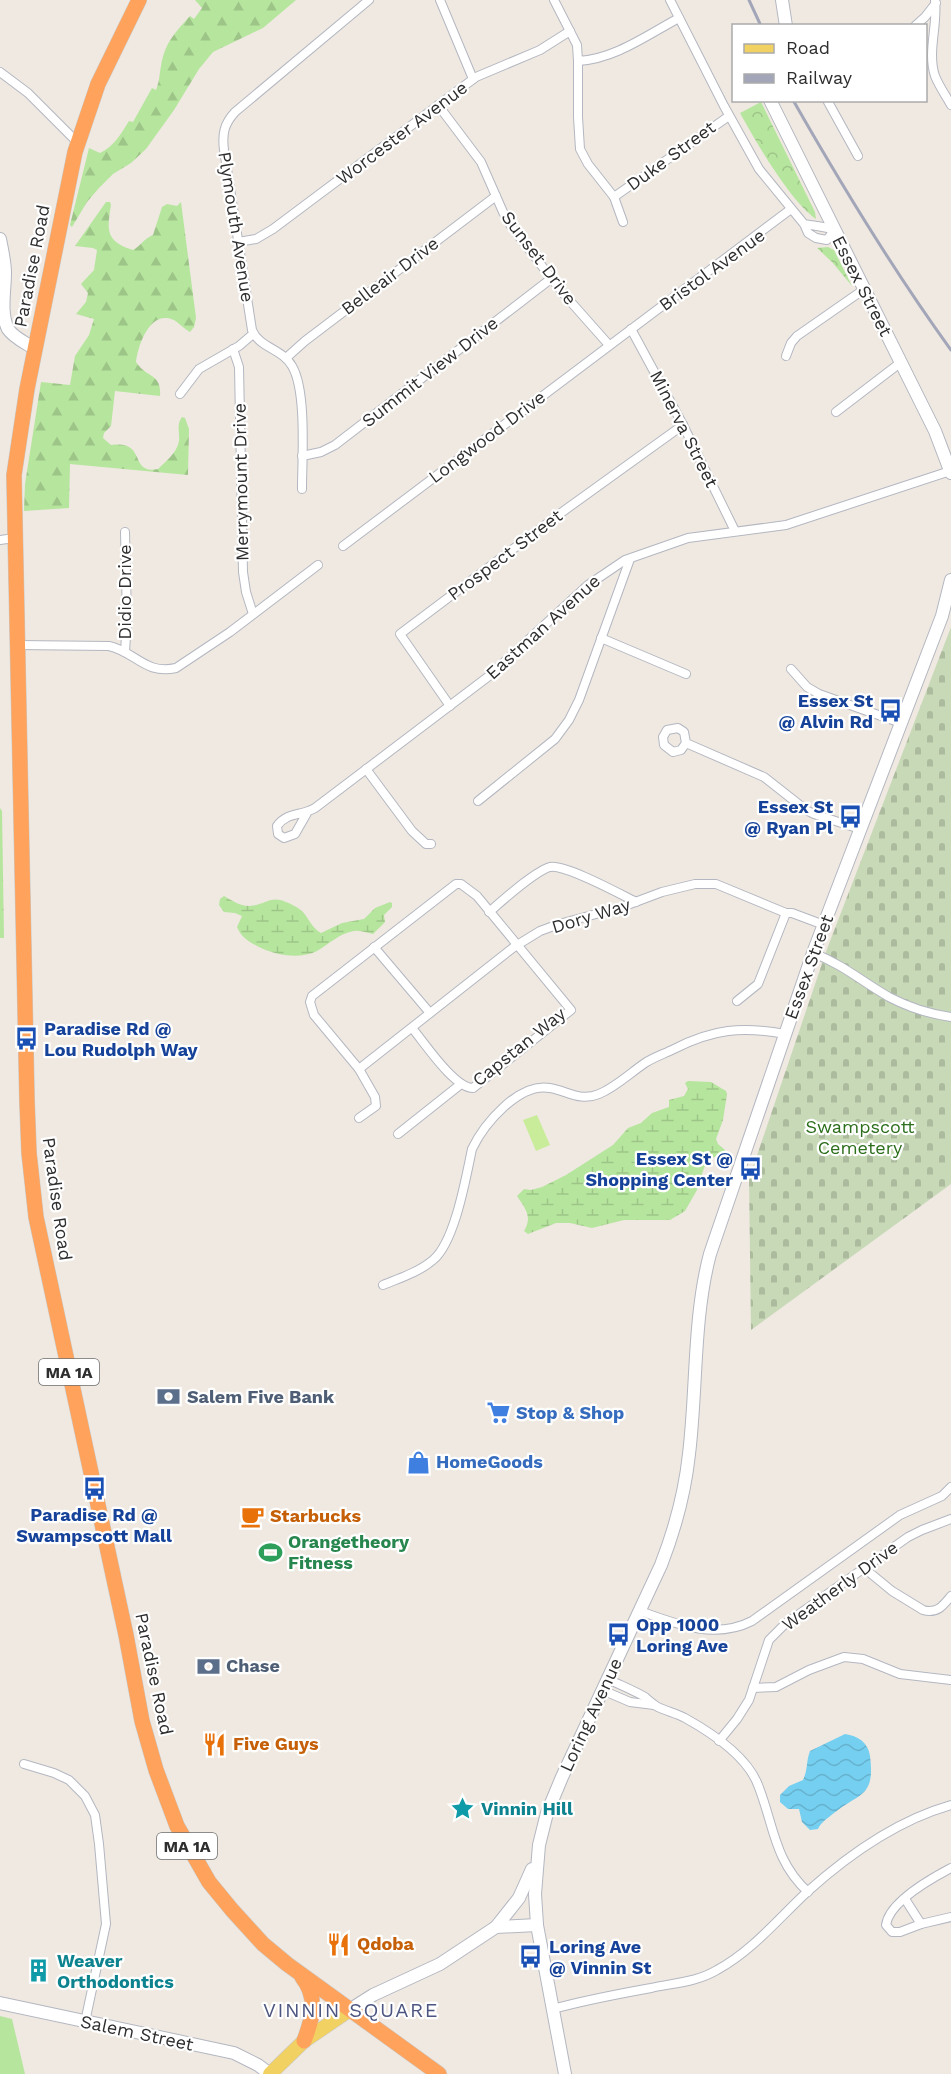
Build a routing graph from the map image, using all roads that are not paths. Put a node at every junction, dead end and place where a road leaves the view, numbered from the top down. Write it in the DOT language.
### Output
graph roads {
  1 [pos="139,0"];
  2 [pos="369,0"];
  3 [pos="440,0"];
  4 [pos="554,0"];
  5 [pos="670,0"];
  6 [pos="782,0"];
  7 [pos="936,1"];
  8 [pos="679,18"];
  9 [pos="786,24"];
  10 [pos="917,24"];
  11 [pos="570,31"];
  12 [pos="578,61"];
  13 [pos="0,72"];
  14 [pos="473,79"];
  15 [pos="771,102"];
  16 [pos="828,102"];
  17 [pos="438,105"];
  18 [pos="951,105"];
  19 [pos="729,116"];
  20 [pos="78,142"];
  21 [pos="858,156"];
  22 [pos="496,196"];
  23 [pos="614,197"];
  24 [pos="791,209"];
  25 [pos="623,222"];
  26 [pos="834,230"];
  27 [pos="0,239"];
  28 [pos="238,242"];
  29 [pos="552,278"];
  30 [pos="863,290"];
  31 [pos="631,328"];
  32 [pos="253,334"];
  33 [pos="609,345"];
  34 [pos="35,349"];
  35 [pos="232,349"];
  36 [pos="786,356"];
  37 [pos="286,358"];
  38 [pos="900,363"];
  39 [pos="180,394"];
  40 [pos="836,412"];
  41 [pos="683,425"];
  42 [pos="302,456"];
  43 [pos="951,472"];
  44 [pos="302,489"];
  45 [pos="125,531"];
  46 [pos="735,531"];
  47 [pos="7,539"];
  48 [pos="343,546"];
  49 [pos="630,559"];
  50 [pos="318,565"];
  51 [pos="951,580"];
  52 [pos="253,614"];
  53 [pos="601,638"];
  54 [pos="17,645"];
  55 [pos="125,652"];
  56 [pos="790,669"];
  57 [pos="686,674"];
  58 [pos="450,706"];
  59 [pos="901,723"];
  60 [pos="686,743"];
  61 [pos="366,769"];
  62 [pos="478,801"];
  63 [pos="307,813"];
  64 [pos="860,828"];
  65 [pos="430,843"];
  66 [pos="636,902"];
  67 [pos="489,912"];
  68 [pos="786,913"];
  69 [pos="824,924"];
  70 [pos="516,946"];
  71 [pos="374,947"];
  72 [pos="813,953"];
  73 [pos="737,1000"];
  74 [pos="430,1013"];
  75 [pos="951,1017"];
  76 [pos="412,1028"];
  77 [pos="785,1034"];
  78 [pos="359,1069"];
  79 [pos="461,1084"];
  80 [pos="358,1119"];
  81 [pos="398,1134"];
  82 [pos="383,1285"];
  83 [pos="696,1362"];
  84 [pos="951,1487"];
  85 [pos="951,1519"];
  86 [pos="864,1568"];
  87 [pos="951,1596"];
  88 [pos="640,1611"];
  89 [pos="608,1679"];
  90 [pos="951,1680"];
  91 [pos="753,1688"];
  92 [pos="602,1690"];
  93 [pos="655,1705"];
  94 [pos="719,1741"];
  95 [pos="24,1764"];
  96 [pos="951,1805"];
  97 [pos="539,1845"];
  98 [pos="951,1868"];
  99 [pos="808,1892"];
  100 [pos="905,1899"];
  101 [pos="951,1917"];
  102 [pos="921,1924"];
  103 [pos="537,1925"];
  104 [pos="496,1927"];
  105 [pos="296,1970"];
  106 [pos="0,2003"];
  107 [pos="351,2009"];
  108 [pos="553,2009"];
  109 [pos="85,2022"];
  110 [pos="304,2041"];
  111 [pos="270,2074"];
  112 [pos="439,2074"];
  113 [pos="565,2074"];
  1 -- 20 [label="highway, Paradise Road / MA 1A"];
  2 -- 28 [label="street, Plymouth Avenue"];
  3 -- 14 [label="street"];
  4 -- 11 [label="street"];
  5 -- 8 [label="street"];
  6 -- 9 [label="main road"];
  7 -- 10 [label="street"];
  7 -- 18 [label="street"];
  8 -- 12 [label="street"];
  8 -- 19 [label="street"];
  11 -- 12 [label="street"];
  11 -- 14 [label="street, Worcester Avenue"];
  12 -- 23 [label="street"];
  13 -- 20 [label="street"];
  14 -- 17 [label="street, Worcester Avenue"];
  15 -- 26 [label="main road, Essex Street"];
  16 -- 21 [label="street"];
  17 -- 22 [label="street, Sunset Drive"];
  17 -- 28 [label="street, Worcester Avenue"];
  19 -- 23 [label="street, Duke Street"];
  19 -- 24 [label="street"];
  20 -- 34 [label="highway, Paradise Road / MA 1A"];
  22 -- 29 [label="street, Sunset Drive"];
  22 -- 37 [label="street, Belleair Drive"];
  23 -- 25 [label="street"];
  24 -- 26 [label="street"];
  24 -- 31 [label="street, Bristol Avenue"];
  26 -- 30 [label="main road, Essex Street"];
  27 -- 34 [label="main road"];
  28 -- 32 [label="street, Plymouth Avenue"];
  29 -- 33 [label="street, Sunset Drive"];
  29 -- 42 [label="street, Summit View Drive"];
  30 -- 36 [label="street"];
  30 -- 38 [label="main road, Essex Street"];
  31 -- 33 [label="street, Longwood Drive"];
  31 -- 41 [label="street, Minerva Street"];
  32 -- 35 [label="street"];
  32 -- 37 [label="street"];
  33 -- 48 [label="street, Longwood Drive"];
  34 -- 47 [label="highway, Paradise Road / MA 1A"];
  35 -- 39 [label="street"];
  35 -- 52 [label="street, Merrymount Drive"];
  37 -- 42 [label="street"];
  38 -- 40 [label="street"];
  38 -- 43 [label="main road, Essex Street"];
  41 -- 46 [label="street, Minerva Street"];
  41 -- 58 [label="street, Prospect Street"];
  42 -- 44 [label="street"];
  43 -- 46 [label="street, Eastman Avenue"];
  45 -- 55 [label="street, Didio Drive"];
  46 -- 49 [label="street, Eastman Avenue"];
  47 -- 54 [label="highway, Paradise Road / MA 1A"];
  49 -- 53 [label="street"];
  49 -- 58 [label="street, Eastman Avenue"];
  50 -- 52 [label="street"];
  51 -- 59 [label="main road, Essex Street"];
  52 -- 55 [label="street"];
  53 -- 57 [label="street"];
  53 -- 62 [label="street"];
  54 -- 55 [label="street"];
  54 -- 105 [label="highway, Paradise Road / MA 1A"];
  56 -- 59 [label="street"];
  58 -- 61 [label="street, Eastman Avenue"];
  59 -- 64 [label="main road, Essex Street"];
  60 -- 64 [label="street"];
  61 -- 63 [label="street, Eastman Avenue"];
  61 -- 65 [label="street"];
  64 -- 69 [label="main road, Essex Street"];
  66 -- 67 [label="street"];
  66 -- 68 [label="street, Dory Way"];
  66 -- 70 [label="street, Dory Way"];
  67 -- 70 [label="street"];
  67 -- 71 [label="street"];
  68 -- 69 [label="street, Dory Way"];
  68 -- 73 [label="street"];
  69 -- 72 [label="main road, Essex Street"];
  70 -- 74 [label="street, Dory Way"];
  70 -- 79 [label="street, Capstan Way"];
  71 -- 74 [label="street"];
  71 -- 78 [label="street"];
  72 -- 75 [label="street"];
  72 -- 77 [label="main road, Essex Street"];
  74 -- 76 [label="street, Dory Way"];
  76 -- 78 [label="street, Dory Way"];
  76 -- 79 [label="street"];
  77 -- 82 [label="street"];
  77 -- 83 [label="main road, Essex Street"];
  78 -- 80 [label="street"];
  79 -- 81 [label="street"];
  83 -- 88 [label="main road, Loring Avenue"];
  84 -- 88 [label="street"];
  85 -- 86 [label="street, Weatherly Drive"];
  86 -- 87 [label="street"];
  86 -- 91 [label="street, Weatherly Drive"];
  88 -- 89 [label="main road, Loring Avenue"];
  89 -- 92 [label="main road, Loring Avenue"];
  89 -- 93 [label="street"];
  90 -- 91 [label="street"];
  91 -- 94 [label="street, Weatherly Drive"];
  92 -- 93 [label="street"];
  92 -- 97 [label="main road, Loring Avenue"];
  93 -- 94 [label="street"];
  94 -- 99 [label="street"];
  95 -- 109 [label="street"];
  96 -- 99 [label="street"];
  97 -- 103 [label="main road, Loring Avenue"];
  97 -- 104 [label="main road"];
  98 -- 100 [label="street"];
  99 -- 108 [label="street"];
  100 -- 102 [label="street"];
  100 -- 102 [label="street"];
  101 -- 102 [label="street"];
  103 -- 104 [label="main road"];
  103 -- 108 [label="main road, Loring Avenue"];
  104 -- 107 [label="main road"];
  105 -- 107 [label="highway, Paradise Road / MA 1A"];
  105 -- 110 [label="highway"];
  106 -- 109 [label="main road, Salem Street"];
  107 -- 110 [label="main road"];
  107 -- 112 [label="highway, Paradise Road / MA 1A"];
  108 -- 113 [label="main road, Loring Avenue"];
  109 -- 111 [label="main road, Salem Street"];
  110 -- 111 [label="main road"];
}
